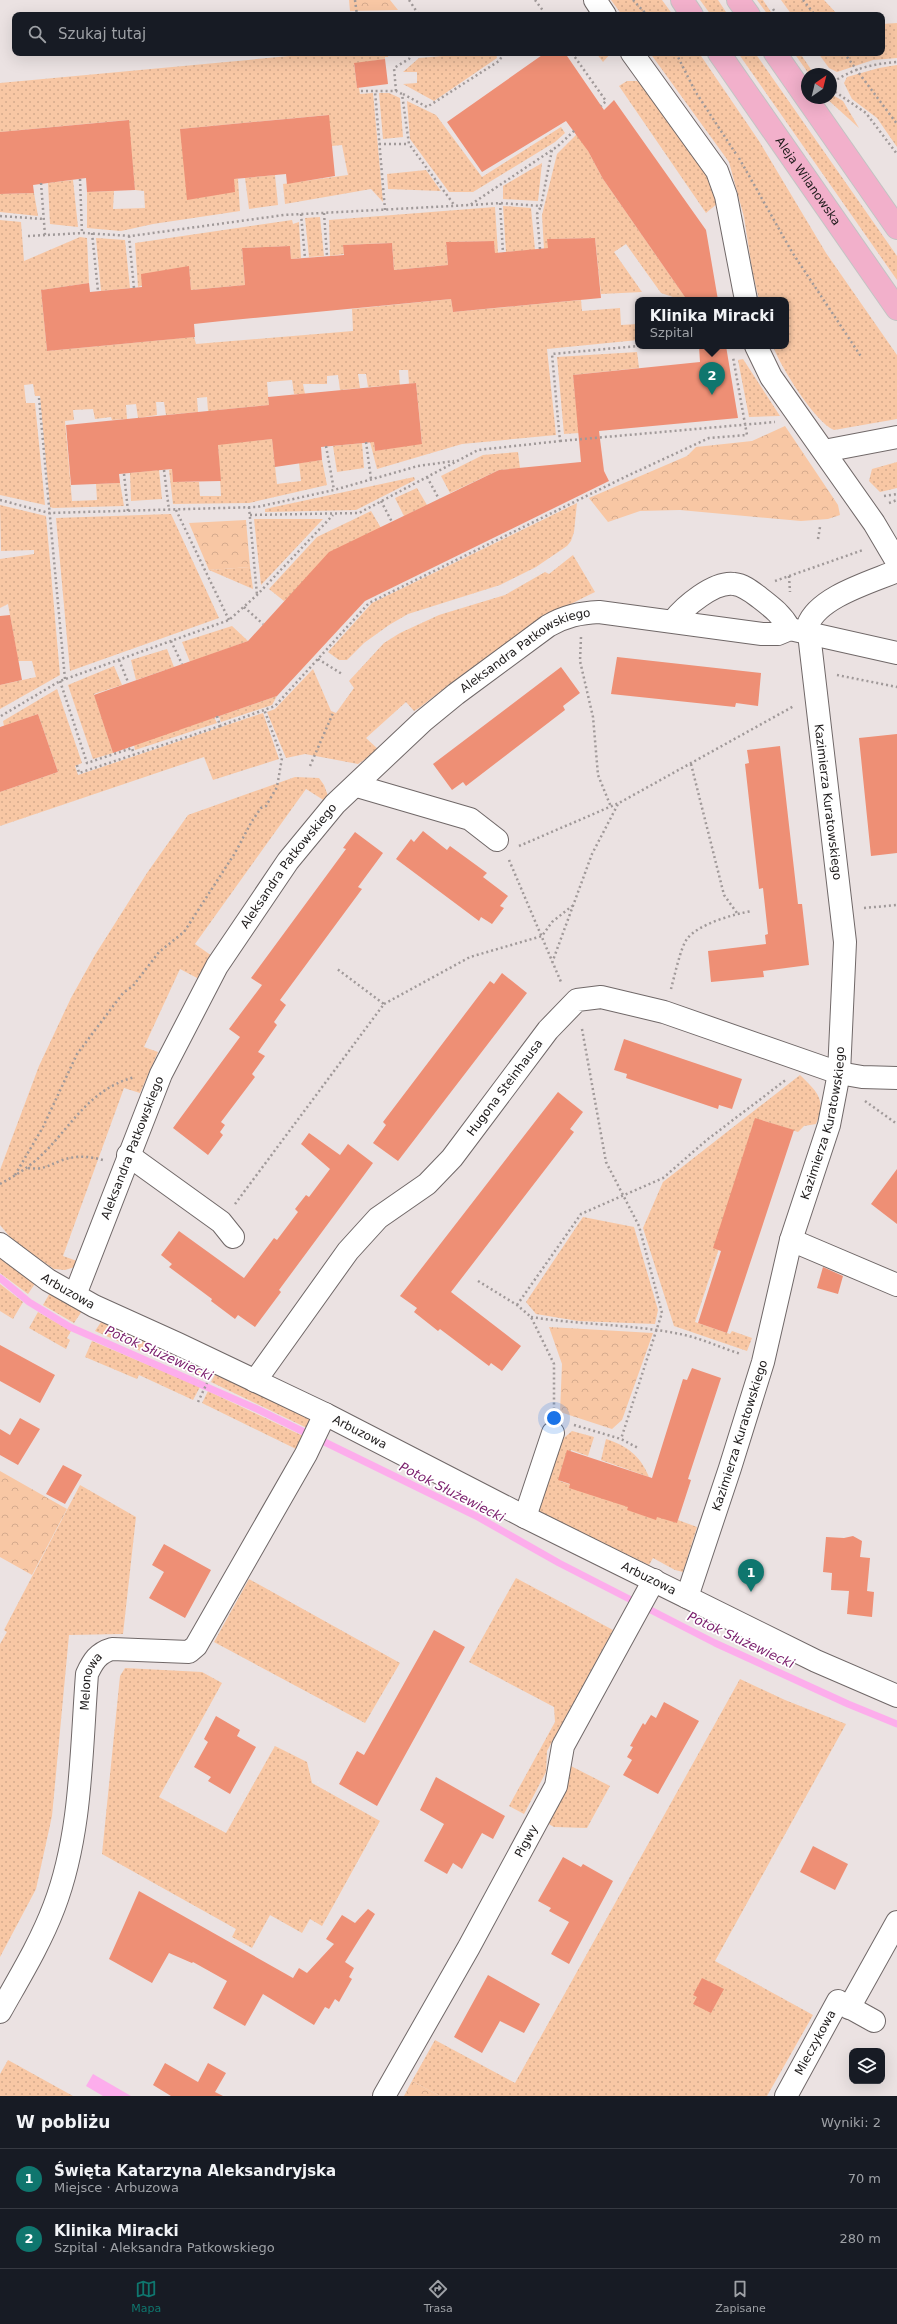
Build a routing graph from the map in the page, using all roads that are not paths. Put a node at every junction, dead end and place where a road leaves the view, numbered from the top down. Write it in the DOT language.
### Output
graph roads {
  1 [pos="595,0"];
  2 [pos="682,0"];
  3 [pos="738,0"];
  4 [pos="603,12"];
  5 [pos="690,12"];
  6 [pos="747,12"];
  7 [pos="634,56"];
  8 [pos="721,56"];
  9 [pos="777,56"];
  10 [pos="897,228"];
  11 [pos="745,297"];
  12 [pos="897,309"];
  13 [pos="748,351"];
  14 [pos="897,437"];
  15 [pos="824,451"];
  16 [pos="886,552"];
  17 [pos="897,571"];
  18 [pos="672,621"];
  19 [pos="799,631"];
  20 [pos="897,654"];
  21 [pos="357,786"];
  22 [pos="501,846"];
  23 [pos="897,1078"];
  24 [pos="838,1079"];
  25 [pos="128,1155"];
  26 [pos="227,1230"];
  27 [pos="792,1240"];
  28 [pos="0,1244"];
  29 [pos="897,1285"];
  30 [pos="75,1295"];
  31 [pos="255,1381"];
  32 [pos="324,1418"];
  33 [pos="554,1427"];
  34 [pos="525,1517"];
  35 [pos="652,1585"];
  36 [pos="687,1597"];
  37 [pos="897,1696"];
  38 [pos="897,1922"];
  39 [pos="854,2000"];
  40 [pos="0,2012"];
  41 [pos="874,2021"];
  42 [pos="384,2096"];
  43 [pos="786,2096"];
  1 -- 4 [label="street"];
  2 -- 5 [label="main road"];
  3 -- 6 [label="main road"];
  7 -- 11 [label="street"];
  8 -- 12 [label="main road, Aleja Wilanowska"];
  9 -- 10 [label="main road"];
  13 -- 15 [label="street"];
  14 -- 15 [label="street"];
  15 -- 16 [label="street"];
  17 -- 19 [label="street"];
  18 -- 19 [label="street, Aleksandra Patkowskiego"];
  18 -- 19 [label="street"];
  18 -- 21 [label="street, Aleksandra Patkowskiego"];
  19 -- 20 [label="street"];
  19 -- 24 [label="street, Kazimierza Kuratowskiego"];
  21 -- 22 [label="street"];
  21 -- 25 [label="street, Aleksandra Patkowskiego"];
  23 -- 24 [label="street"];
  24 -- 27 [label="street, Kazimierza Kuratowskiego"];
  24 -- 31 [label="street, Hugona Steinhausa"];
  25 -- 26 [label="street"];
  25 -- 30 [label="street, Aleksandra Patkowskiego"];
  27 -- 29 [label="street"];
  27 -- 36 [label="street, Kazimierza Kuratowskiego"];
  28 -- 30 [label="street, Arbuzowa"];
  30 -- 31 [label="street, Arbuzowa"];
  31 -- 32 [label="street, Arbuzowa"];
  32 -- 34 [label="street, Arbuzowa"];
  32 -- 40 [label="street, Melonowa"];
  33 -- 34 [label="street"];
  34 -- 35 [label="street, Arbuzowa"];
  35 -- 36 [label="street, Arbuzowa"];
  35 -- 42 [label="street, Pigwy"];
  36 -- 37 [label="street, Arbuzowa"];
  38 -- 39 [label="street"];
  39 -- 41 [label="street, Mieczykowa"];
  39 -- 43 [label="street, Mieczykowa"];
}
